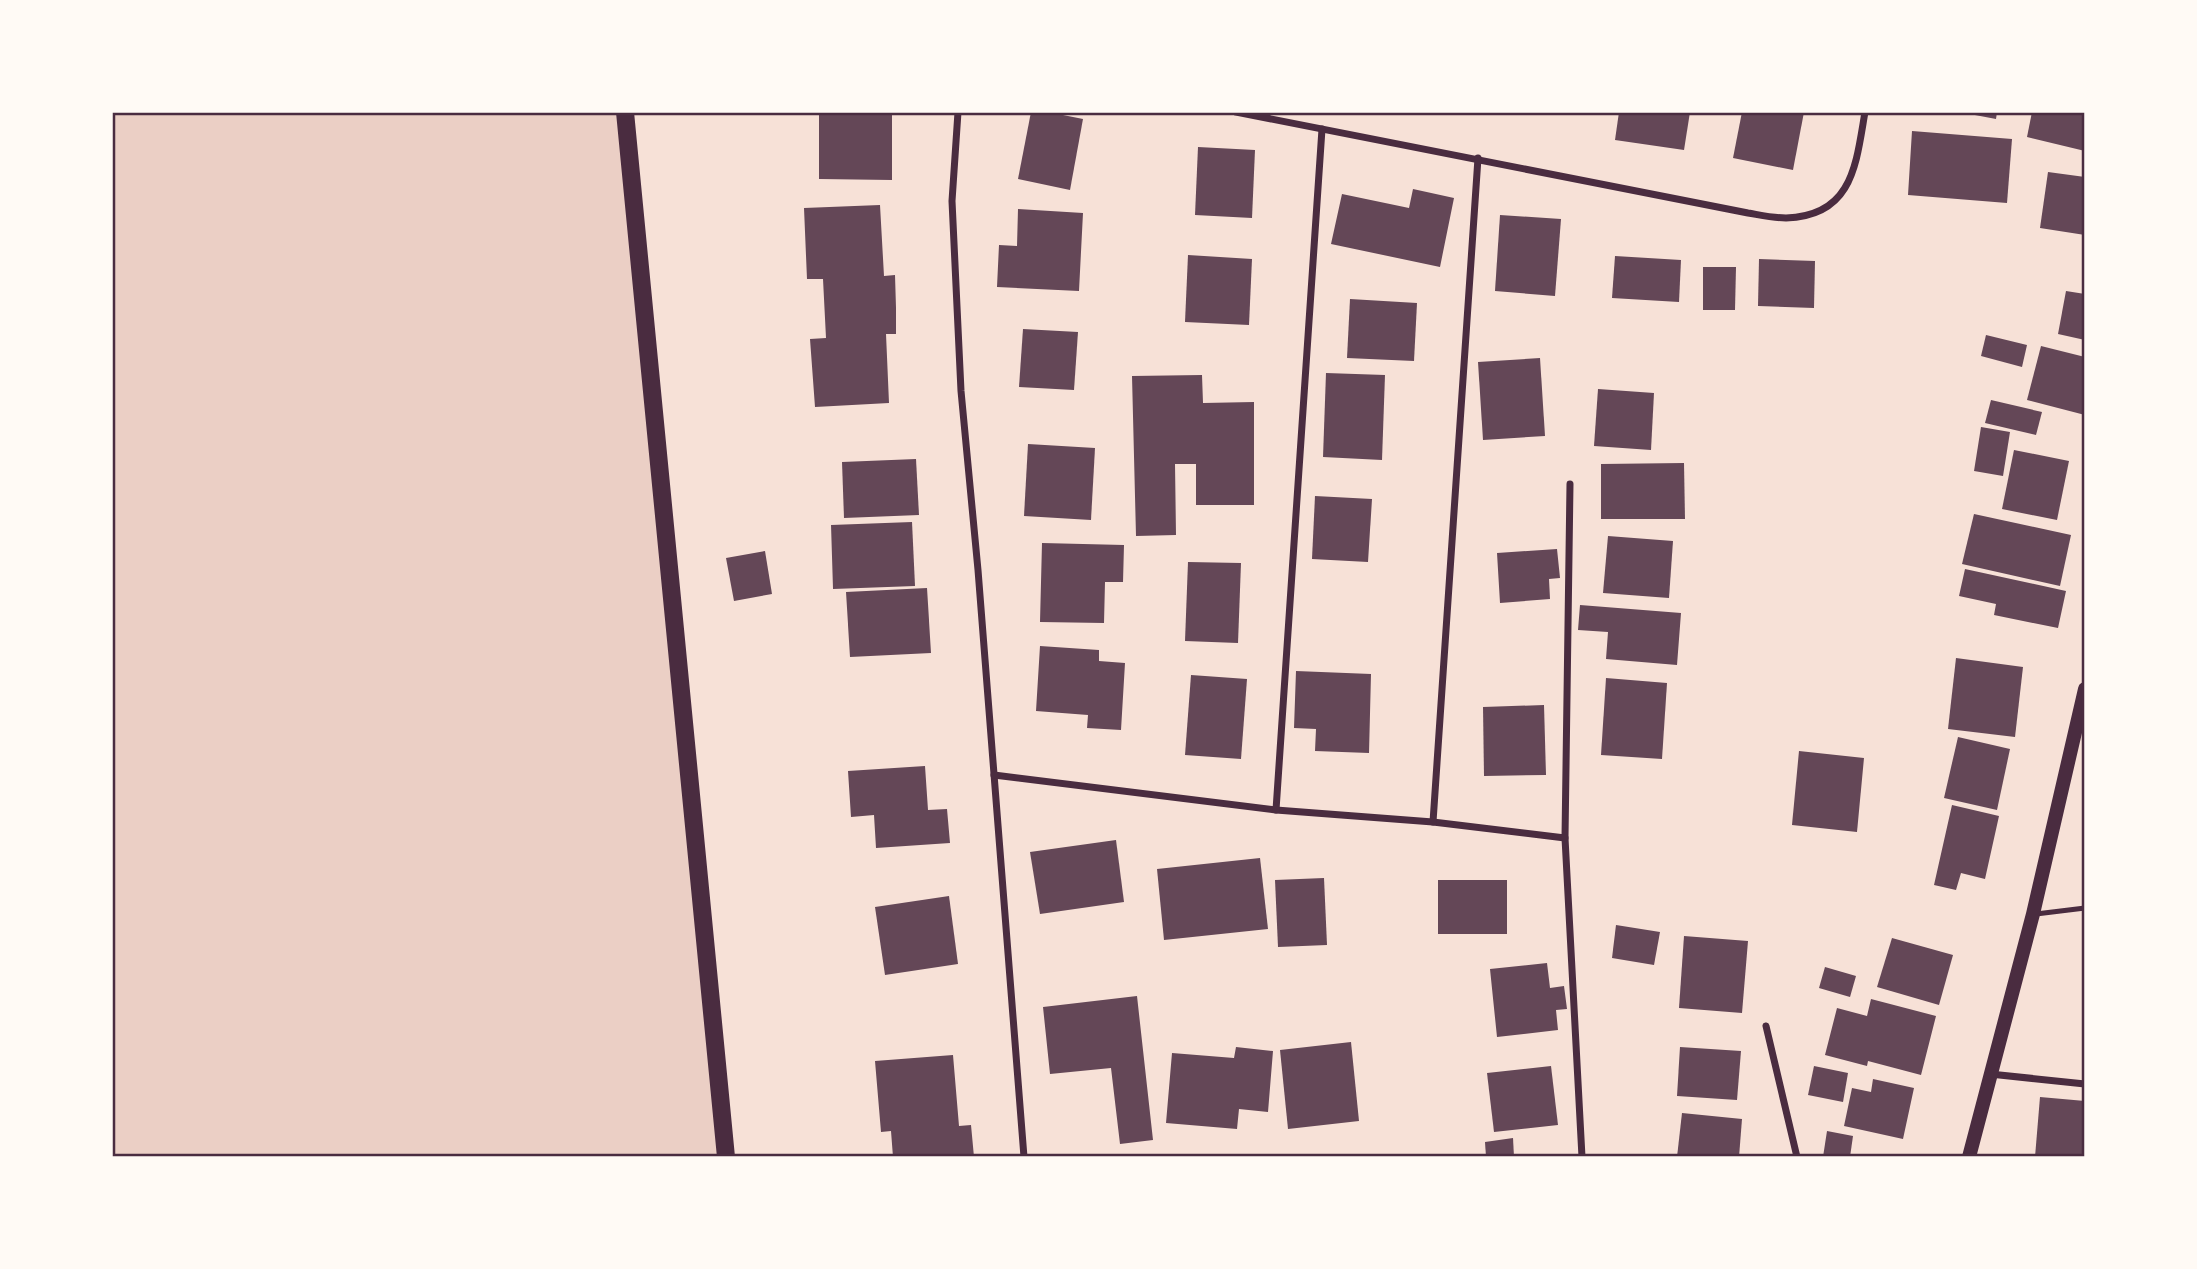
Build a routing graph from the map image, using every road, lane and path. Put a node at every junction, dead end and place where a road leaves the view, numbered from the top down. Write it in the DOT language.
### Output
graph roads {
  1 [pos="625,112"];
  2 [pos="958,112"];
  3 [pos="1236,112"];
  4 [pos="1865,112"];
  5 [pos="1322,129"];
  6 [pos="1478,158"];
  7 [pos="1570,484"];
  8 [pos="2085,689"];
  9 [pos="994,775"];
  10 [pos="1276,810"];
  11 [pos="1433,822"];
  12 [pos="1566,838"];
  13 [pos="2084,905"];
  14 [pos="2033,914"];
  15 [pos="1766,1026"];
  16 [pos="1990,1074"];
  17 [pos="2085,1084"];
  18 [pos="726,1157"];
  19 [pos="1024,1157"];
  20 [pos="1582,1157"];
  21 [pos="1797,1157"];
  22 [pos="1969,1157"];
  1 -- 18 [label="main road"];
  2 -- 9 [label="street"];
  3 -- 5 [label="street"];
  4 -- 6 [label="street"];
  5 -- 6 [label="street"];
  5 -- 10 [label="street"];
  6 -- 11 [label="street"];
  7 -- 12 [label="street"];
  8 -- 14 [label="main road"];
  9 -- 10 [label="street"];
  9 -- 19 [label="street"];
  10 -- 11 [label="street"];
  11 -- 12 [label="street"];
  12 -- 20 [label="street"];
  13 -- 14 [label="lane"];
  14 -- 16 [label="main road"];
  15 -- 21 [label="street"];
  16 -- 17 [label="street"];
  16 -- 22 [label="main road"];
}
